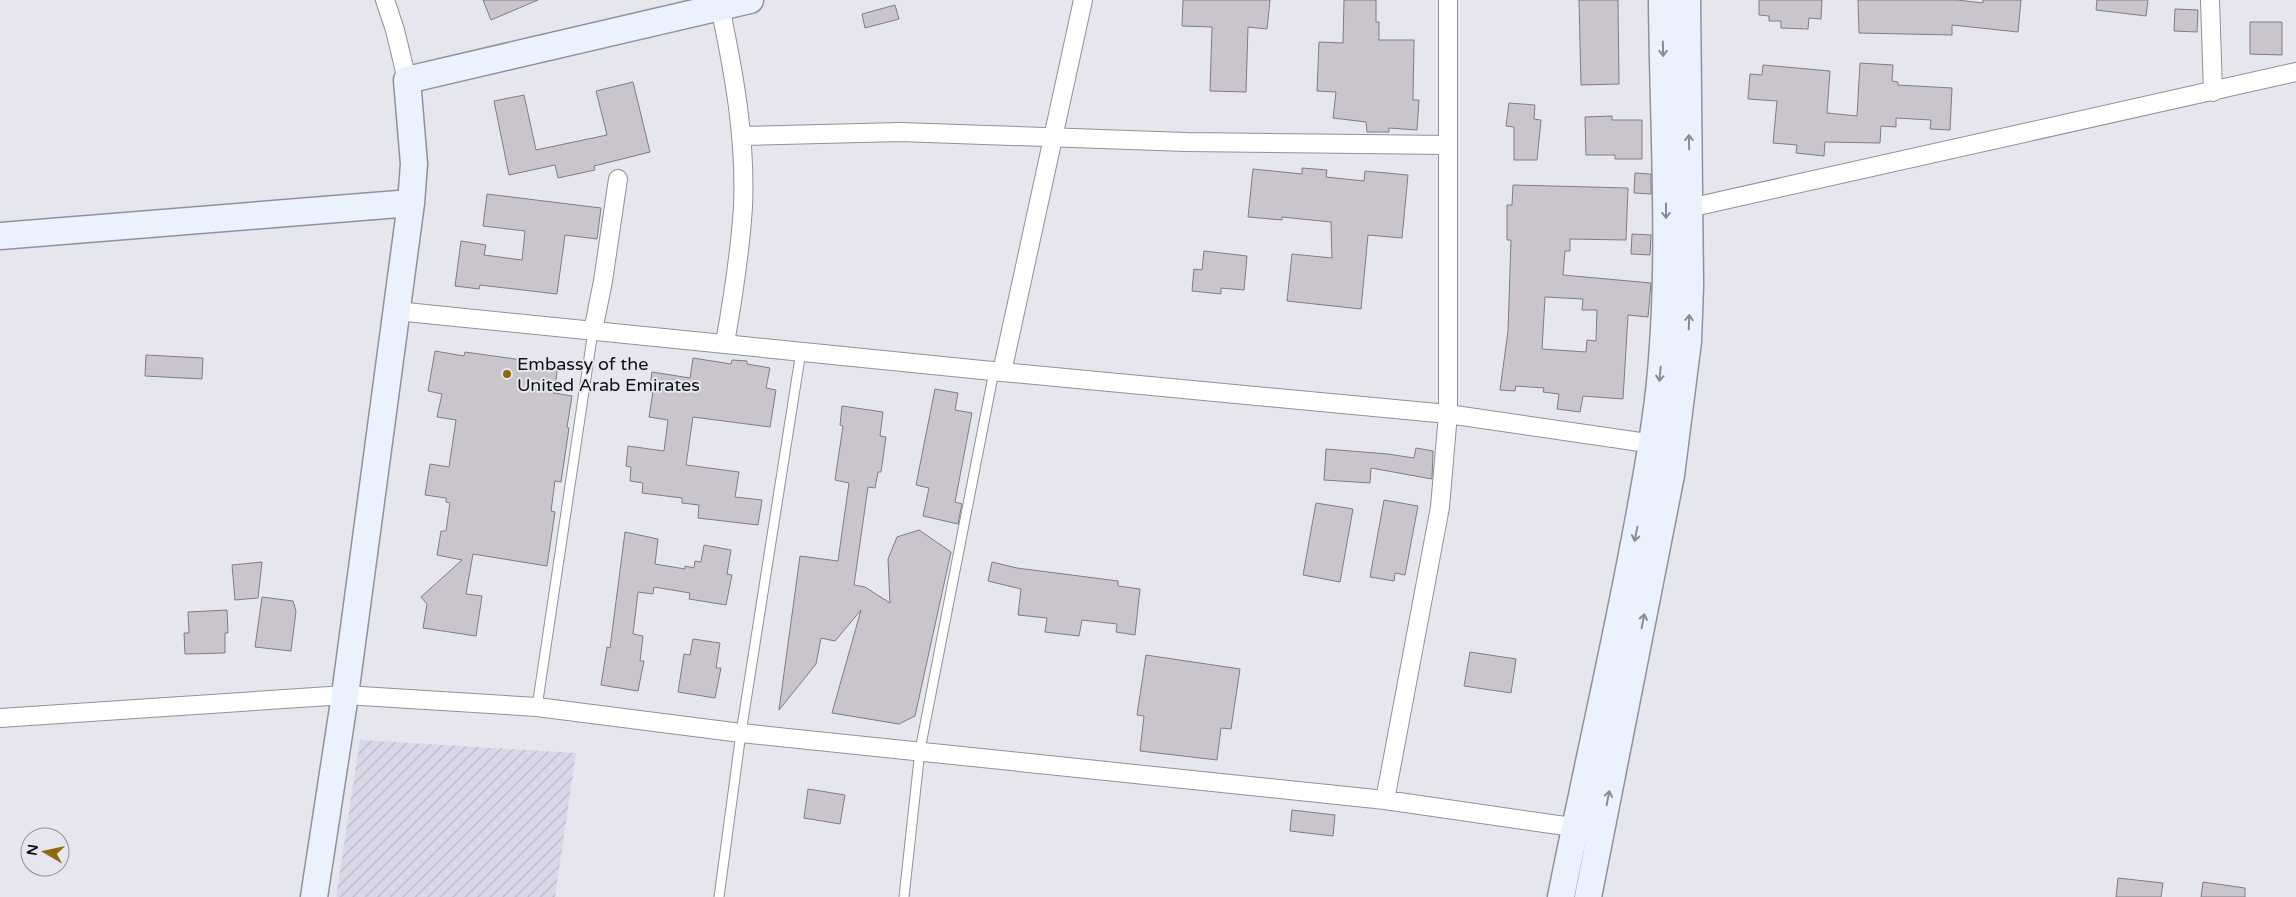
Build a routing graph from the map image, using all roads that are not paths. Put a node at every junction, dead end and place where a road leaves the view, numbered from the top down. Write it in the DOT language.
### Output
graph roads {
  1 [pos="385,0"];
  2 [pos="750,0"];
  3 [pos="1083,0"];
  4 [pos="1448,0"];
  5 [pos="1662,0"];
  6 [pos="1687,0"];
  7 [pos="2210,0"];
  8 [pos="720,7"];
  9 [pos="2296,72"];
  10 [pos="407,80"];
  11 [pos="2213,92"];
  12 [pos="742,136"];
  13 [pos="1054,137"];
  14 [pos="1448,145"];
  15 [pos="618,179"];
  16 [pos="411,203"];
  17 [pos="1689,208"];
  18 [pos="0,236"];
  19 [pos="396,311"];
  20 [pos="593,331"];
  21 [pos="725,343"];
  22 [pos="801,351"];
  23 [pos="998,372"];
  24 [pos="1448,414"];
  25 [pos="1664,445"];
  26 [pos="1626,648"];
  27 [pos="345,695"];
  28 [pos="537,707"];
  29 [pos="0,718"];
  30 [pos="741,733"];
  31 [pos="920,750"];
  32 [pos="1385,800"];
  33 [pos="1575,828"];
  34 [pos="1602,831"];
  35 [pos="314,897"];
  36 [pos="719,897"];
  37 [pos="904,897"];
  38 [pos="1561,897"];
  39 [pos="1588,897"];
  1 -- 10 [label="street"];
  2 -- 8 [label="main road"];
  3 -- 13 [label="street"];
  4 -- 14 [label="street"];
  5 -- 25 [label="main road, one-way"];
  17 -- 6 [label="main road, one-way"];
  7 -- 11 [label="street"];
  8 -- 10 [label="main road"];
  8 -- 12 [label="street"];
  9 -- 11 [label="street"];
  10 -- 16 [label="main road"];
  11 -- 17 [label="street"];
  12 -- 13 [label="street"];
  12 -- 21 [label="street"];
  13 -- 14 [label="street"];
  13 -- 23 [label="street"];
  14 -- 24 [label="street"];
  15 -- 20 [label="street"];
  16 -- 18 [label="main road"];
  16 -- 19 [label="main road"];
  25 -- 17 [label="main road, one-way"];
  19 -- 20 [label="street"];
  19 -- 27 [label="main road"];
  20 -- 21 [label="street"];
  20 -- 28 [label="lane"];
  21 -- 22 [label="street"];
  22 -- 23 [label="street"];
  22 -- 30 [label="lane"];
  23 -- 24 [label="street"];
  23 -- 31 [label="lane"];
  24 -- 25 [label="street"];
  24 -- 32 [label="street"];
  25 -- 26 [label="main road"];
  26 -- 33 [label="main road"];
  34 -- 26 [label="main road, one-way"];
  27 -- 28 [label="street"];
  27 -- 29 [label="street"];
  27 -- 35 [label="main road"];
  28 -- 30 [label="street"];
  30 -- 31 [label="street"];
  30 -- 36 [label="lane"];
  31 -- 32 [label="street"];
  31 -- 37 [label="lane"];
  32 -- 33 [label="street"];
  33 -- 34 [label="street"];
  33 -- 38 [label="main road"];
  34 -- 39 [label="main road"];
}
